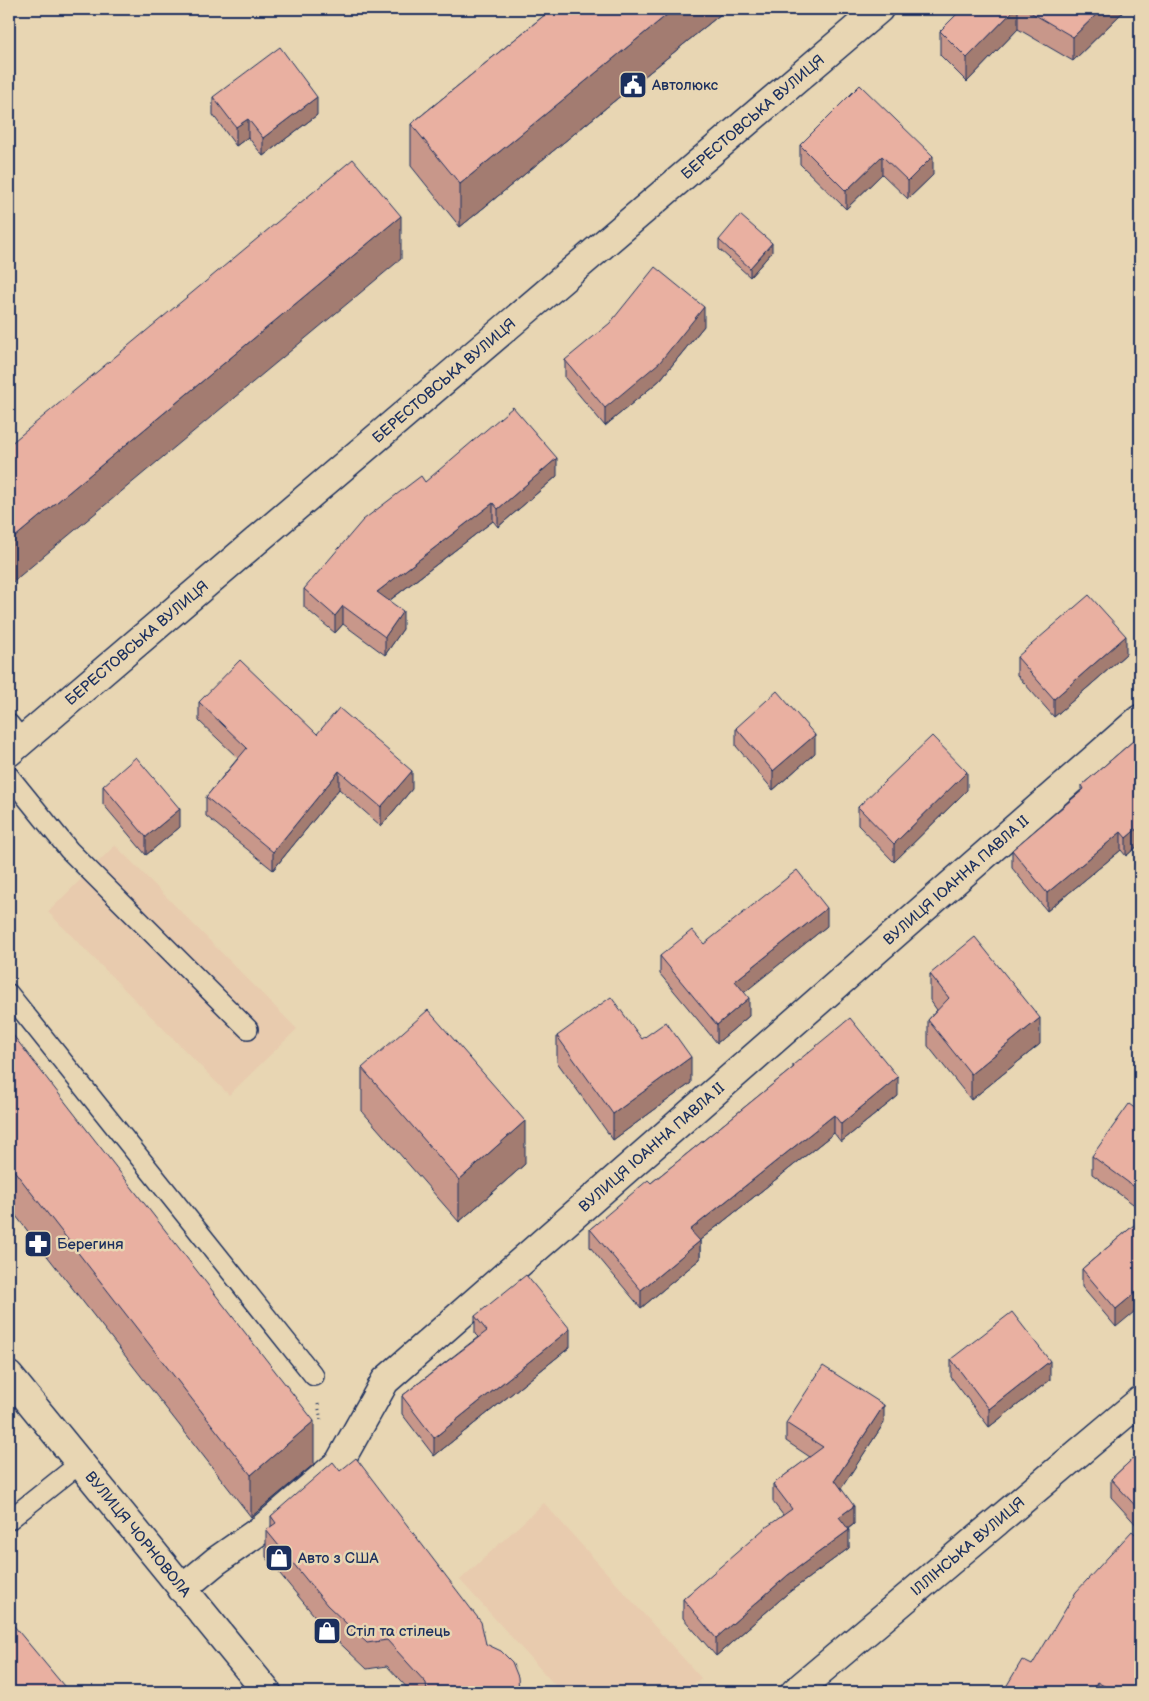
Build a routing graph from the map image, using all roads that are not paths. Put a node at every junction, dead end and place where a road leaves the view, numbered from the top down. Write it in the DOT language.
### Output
graph roads {
  1 [pos="880,9"];
  2 [pos="1140,719"];
  3 [pos="13,739"];
  4 [pos="9,776"];
  5 [pos="9,994"];
  6 [pos="248,1029"];
  7 [pos="9,1376"];
  8 [pos="314,1376"];
  9 [pos="1140,1400"];
  10 [pos="79,1464"];
  11 [pos="9,1520"];
  12 [pos="182,1589"];
  13 [pos="267,1692"];
  14 [pos="795,1692"];
  1 -- 3 [label="street, БЕРЕСТОВСЬКА ВУЛИЦЯ"];
  2 -- 12 [label="street, ВУЛИЦЯ ІОАННА ПАВЛА II"];
  4 -- 6 [label="lane"];
  5 -- 8 [label="lane"];
  7 -- 10 [label="street, ВУЛИЦЯ ЧОРНОВОЛА"];
  9 -- 14 [label="street, ІЛЛІНСЬКА ВУЛИЦЯ"];
  10 -- 11 [label="lane"];
  10 -- 12 [label="street, ВУЛИЦЯ ЧОРНОВОЛА"];
  12 -- 13 [label="street, ВУЛИЦЯ ЧОРНОВОЛА"];
}
